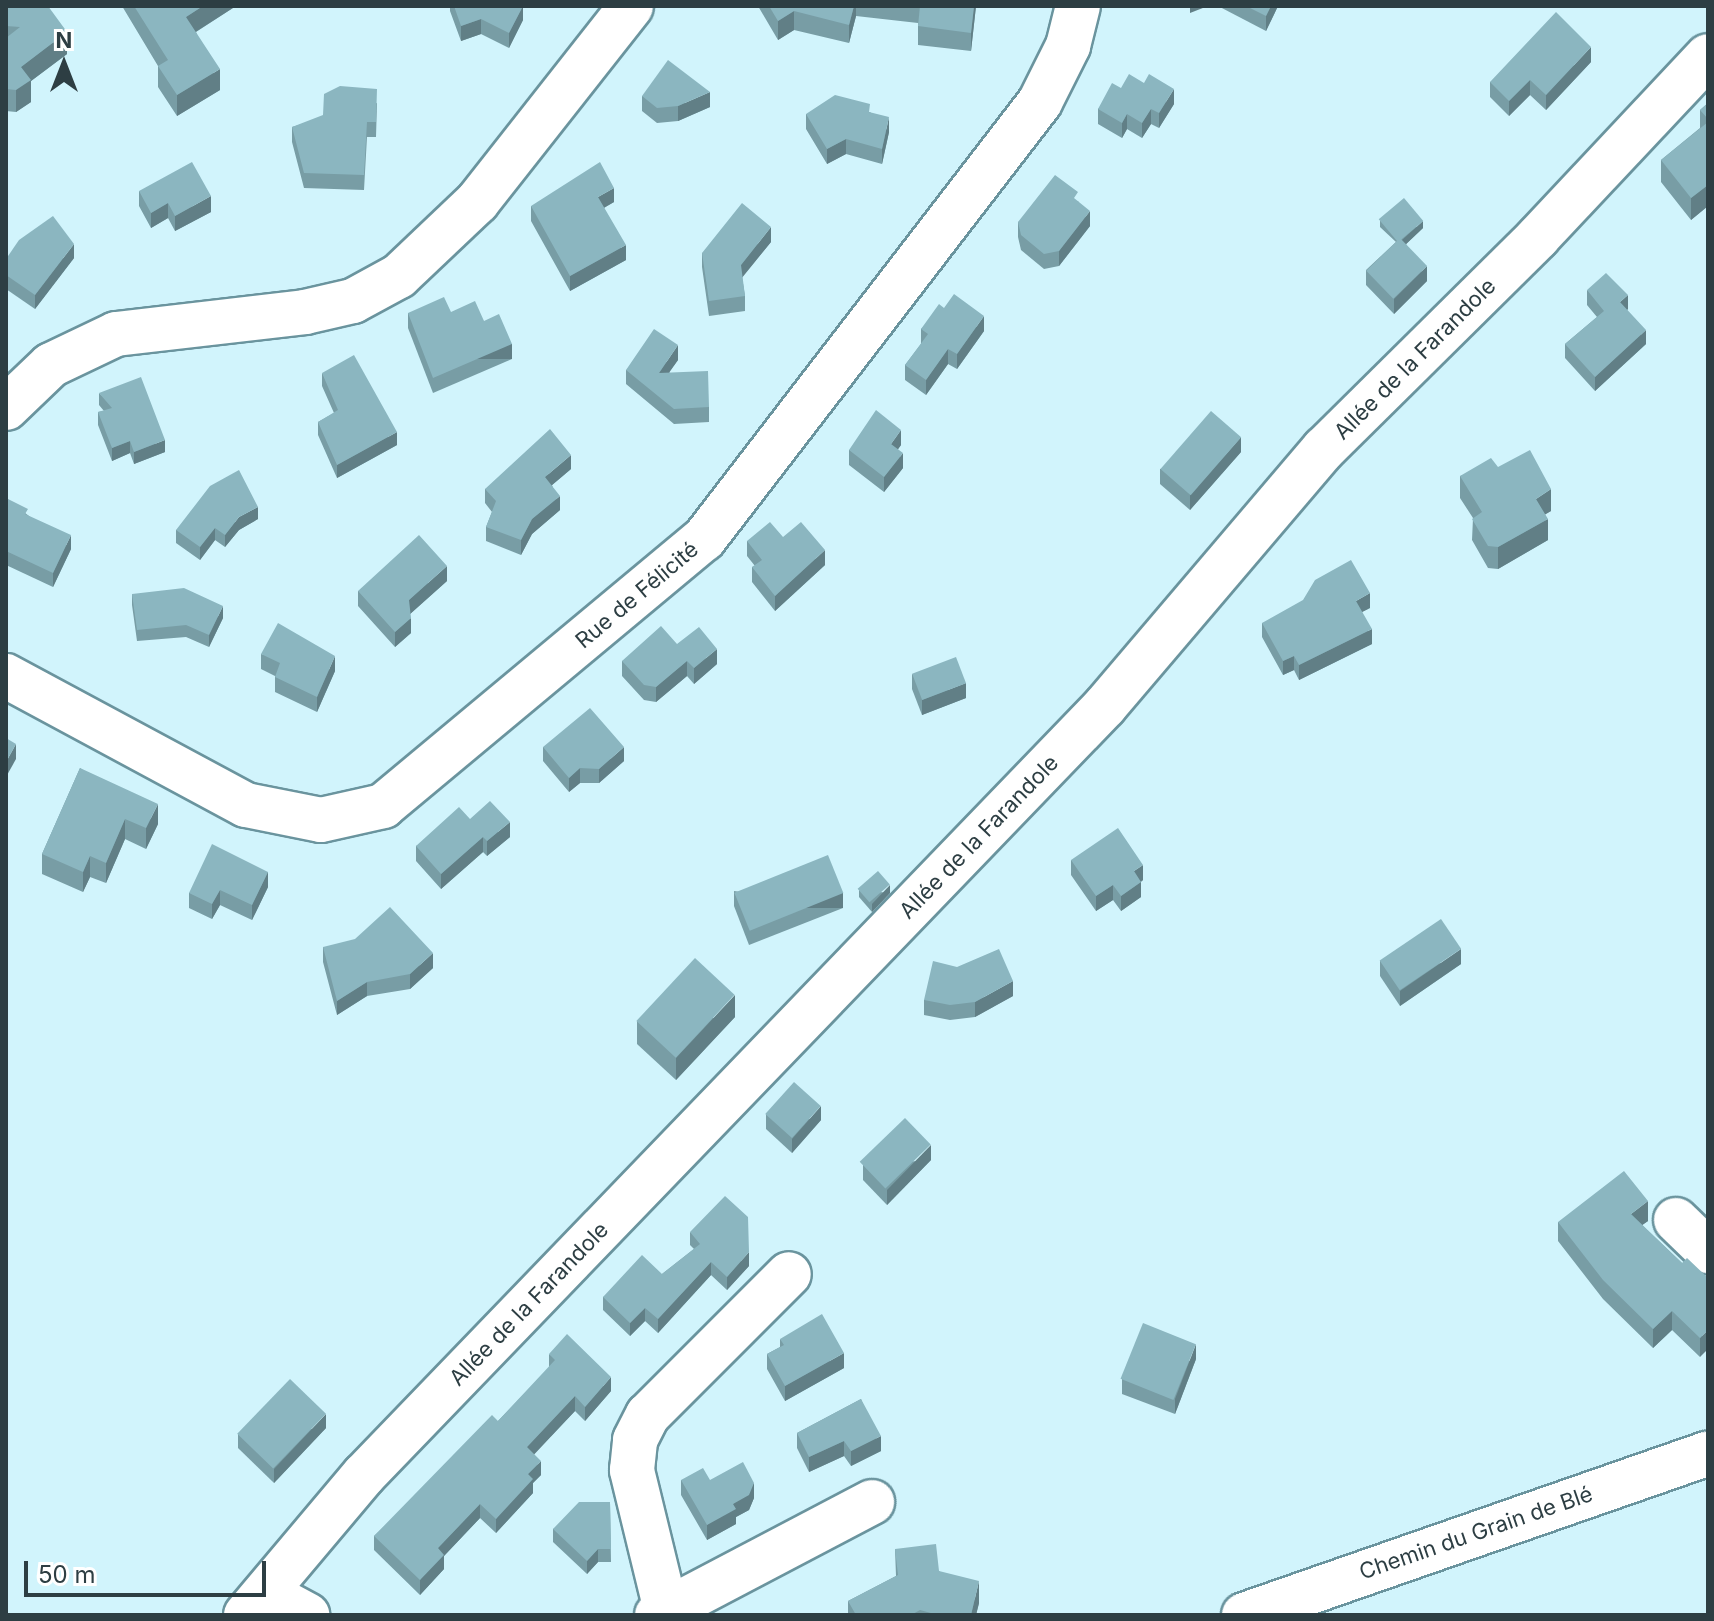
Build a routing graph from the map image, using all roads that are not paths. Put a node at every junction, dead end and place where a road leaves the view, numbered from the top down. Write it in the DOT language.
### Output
graph roads {
  1 [pos="631,6"];
  2 [pos="1078,6"];
  3 [pos="1708,56"];
  4 [pos="6,408"];
  5 [pos="6,676"];
  6 [pos="1676,1220"];
  7 [pos="1708,1251"];
  8 [pos="789,1274"];
  9 [pos="1708,1453"];
  10 [pos="872,1502"];
  11 [pos="256,1604"];
  12 [pos="662,1613"];
  13 [pos="307,1615"];
  14 [pos="1244,1615"];
  1 -- 4 [label="street"];
  2 -- 5 [label="street, Rue de Félicité"];
  3 -- 11 [label="street, Allée de la Farandole"];
  6 -- 7 [label="street"];
  8 -- 12 [label="street"];
  9 -- 14 [label="street, Chemin du Grain de Blé"];
  10 -- 12 [label="street"];
  11 -- 13 [label="street"];
}
